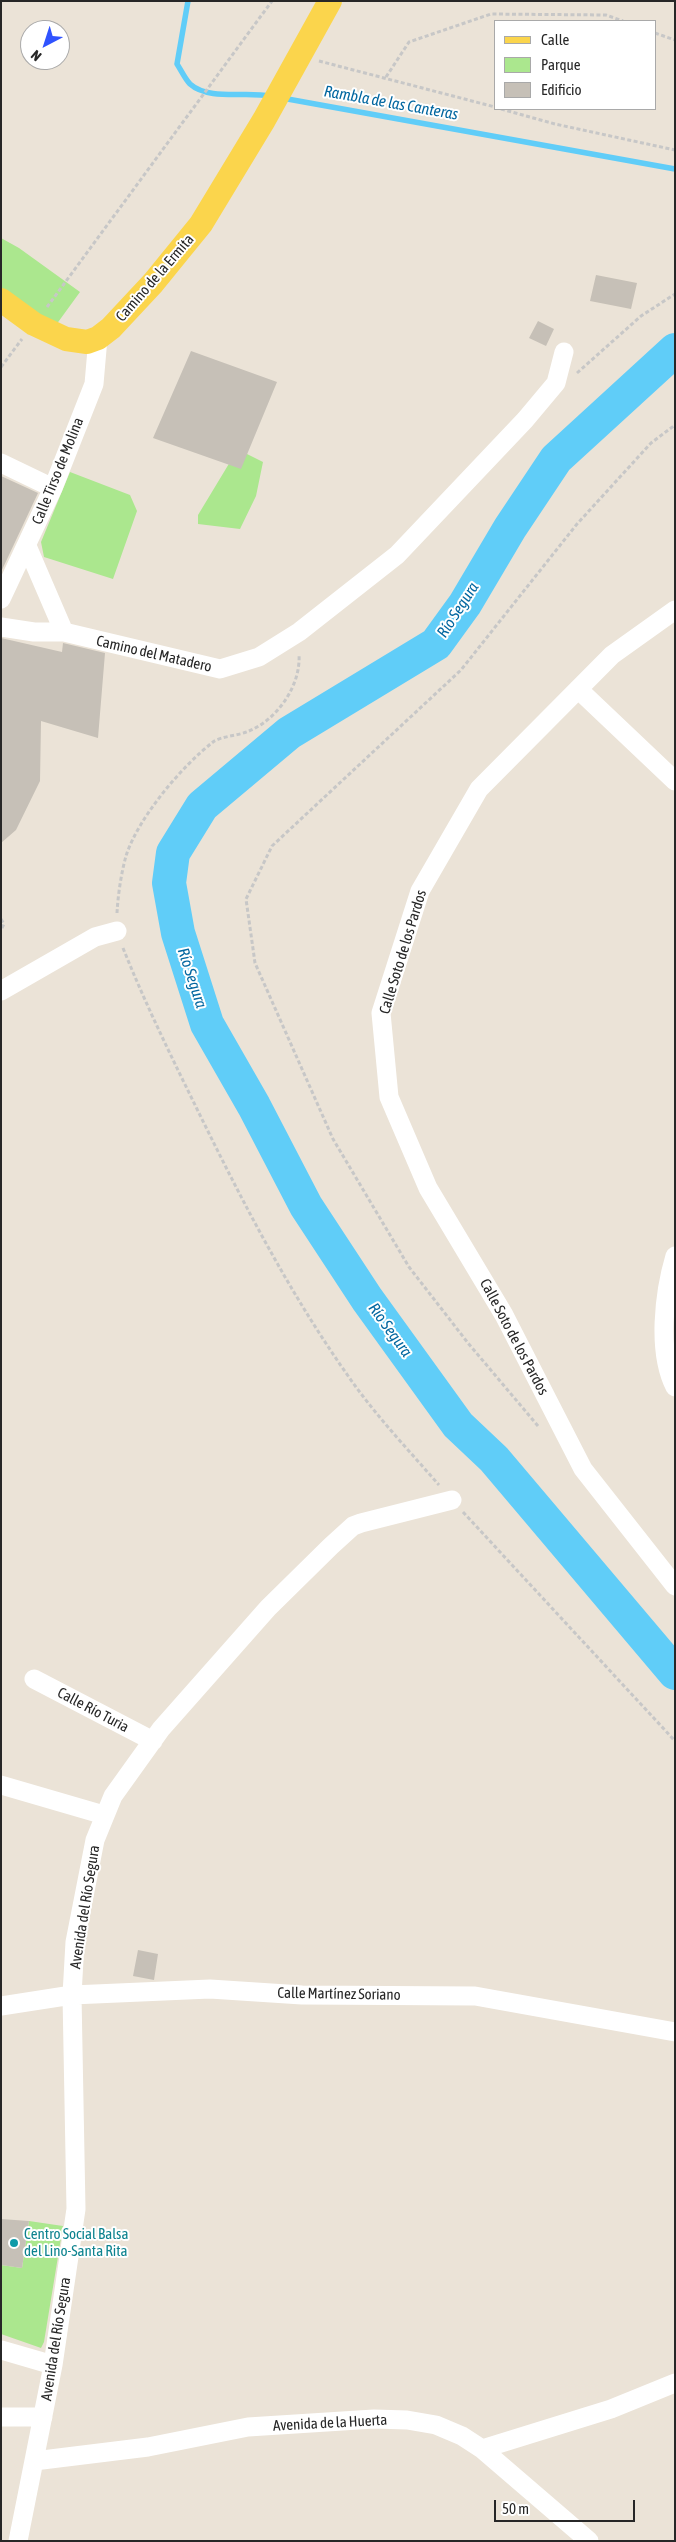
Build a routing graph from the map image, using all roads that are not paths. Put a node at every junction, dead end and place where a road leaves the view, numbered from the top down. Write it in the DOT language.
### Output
graph roads {
  1 [pos="330,1"];
  2 [pos="1,300"];
  3 [pos="98,338"];
  4 [pos="564,352"];
  5 [pos="1,463"];
  6 [pos="53,488"];
  7 [pos="27,546"];
  8 [pos="1,599"];
  9 [pos="675,610"];
  10 [pos="1,627"];
  11 [pos="64,632"];
  12 [pos="578,689"];
  13 [pos="675,780"];
  14 [pos="116,931"];
  15 [pos="1,991"];
  16 [pos="675,1256"];
  17 [pos="675,1387"];
  18 [pos="452,1500"];
  19 [pos="675,1586"];
  20 [pos="34,1679"];
  21 [pos="152,1741"];
  22 [pos="1,1785"];
  23 [pos="104,1815"];
  24 [pos="72,1995"];
  25 [pos="1,2006"];
  26 [pos="675,2032"];
  27 [pos="1,2350"];
  28 [pos="53,2365"];
  29 [pos="675,2383"];
  30 [pos="1,2417"];
  31 [pos="43,2417"];
  32 [pos="482,2449"];
  33 [pos="34,2461"];
  34 [pos="585,2540"];
  35 [pos="18,2541"];
  1 -- 3 [label="main road, Camino de la Ermita"];
  2 -- 3 [label="main road"];
  3 -- 6 [label="street, Calle Tirso de Molina"];
  4 -- 11 [label="street, Camino del Matadero"];
  5 -- 6 [label="street"];
  6 -- 7 [label="street, Calle Tirso de Molina"];
  7 -- 8 [label="street, Calle Tirso de Molina"];
  7 -- 11 [label="street"];
  9 -- 12 [label="street, Calle Soto de los Pardos"];
  10 -- 11 [label="street, Camino del Matadero"];
  12 -- 13 [label="street"];
  12 -- 19 [label="street, Calle Soto de los Pardos"];
  14 -- 15 [label="street"];
  16 -- 17 [label="street"];
  18 -- 21 [label="street, Avenida del Río Segura"];
  20 -- 21 [label="street, Calle Río Turia"];
  21 -- 23 [label="street, Avenida del Río Segura"];
  22 -- 23 [label="street"];
  23 -- 24 [label="street, Avenida del Río Segura"];
  24 -- 25 [label="street, Calle Martínez Soriano"];
  24 -- 26 [label="street, Calle Martínez Soriano"];
  24 -- 28 [label="street, Avenida del Río Segura"];
  27 -- 28 [label="street"];
  28 -- 31 [label="street, Avenida del Río Segura"];
  29 -- 32 [label="street"];
  30 -- 31 [label="street"];
  31 -- 33 [label="street, Avenida del Río Segura"];
  32 -- 33 [label="street, Avenida de la Huerta"];
  32 -- 34 [label="street, Avenida de la Huerta"];
  33 -- 35 [label="street, Avenida del Río Segura"];
}
